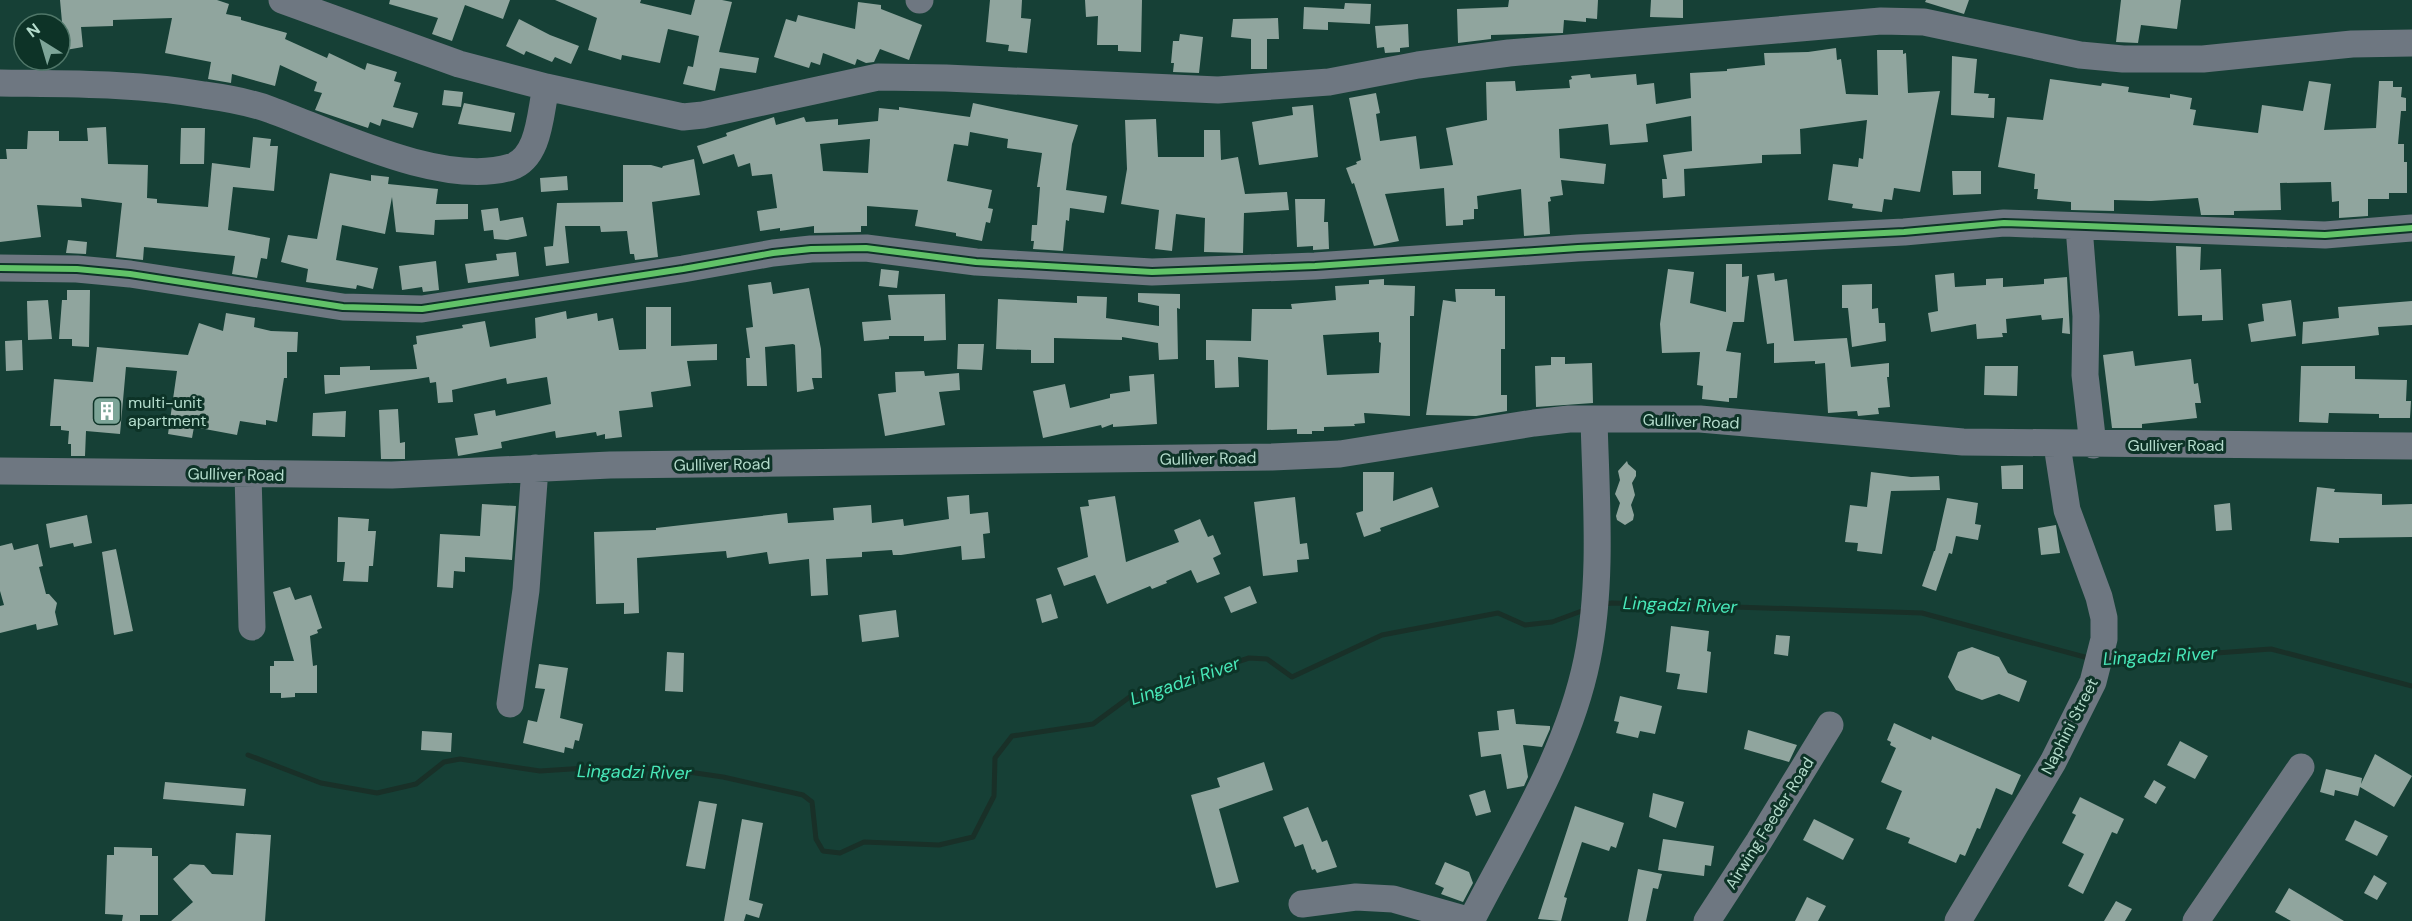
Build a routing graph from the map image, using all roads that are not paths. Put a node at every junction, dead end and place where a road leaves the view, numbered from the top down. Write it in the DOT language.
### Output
graph roads {
  1 [pos="282,0"];
  2 [pos="2412,43"];
  3 [pos="0,83"];
  4 [pos="546,87"];
  5 [pos="2079,227"];
  6 [pos="2412,228"];
  7 [pos="0,268"];
  8 [pos="1594,419"];
  9 [pos="2056,445"];
  10 [pos="2093,445"];
  11 [pos="2412,446"];
  12 [pos="535,468"];
  13 [pos="0,471"];
  14 [pos="248,474"];
  15 [pos="252,627"];
  16 [pos="510,704"];
  17 [pos="1830,725"];
  18 [pos="2301,767"];
  19 [pos="1302,904"];
  20 [pos="1471,921"];
  21 [pos="1707,921"];
  22 [pos="1958,921"];
  23 [pos="2196,921"];
  1 -- 4 [label="street"];
  2 -- 4 [label="street"];
  3 -- 4 [label="street"];
  5 -- 6 [label="street"];
  5 -- 7 [label="street"];
  5 -- 10 [label="street"];
  8 -- 9 [label="street, Gulliver Road"];
  8 -- 12 [label="street, Gulliver Road"];
  8 -- 20 [label="street"];
  9 -- 10 [label="street, Gulliver Road"];
  9 -- 22 [label="street, Naphini Street"];
  10 -- 11 [label="street, Gulliver Road"];
  12 -- 14 [label="street, Gulliver Road"];
  12 -- 16 [label="street"];
  13 -- 14 [label="street, Gulliver Road"];
  14 -- 15 [label="street"];
  17 -- 21 [label="street, Airwing Feeder Road"];
  18 -- 23 [label="street"];
  19 -- 20 [label="street"];
}
